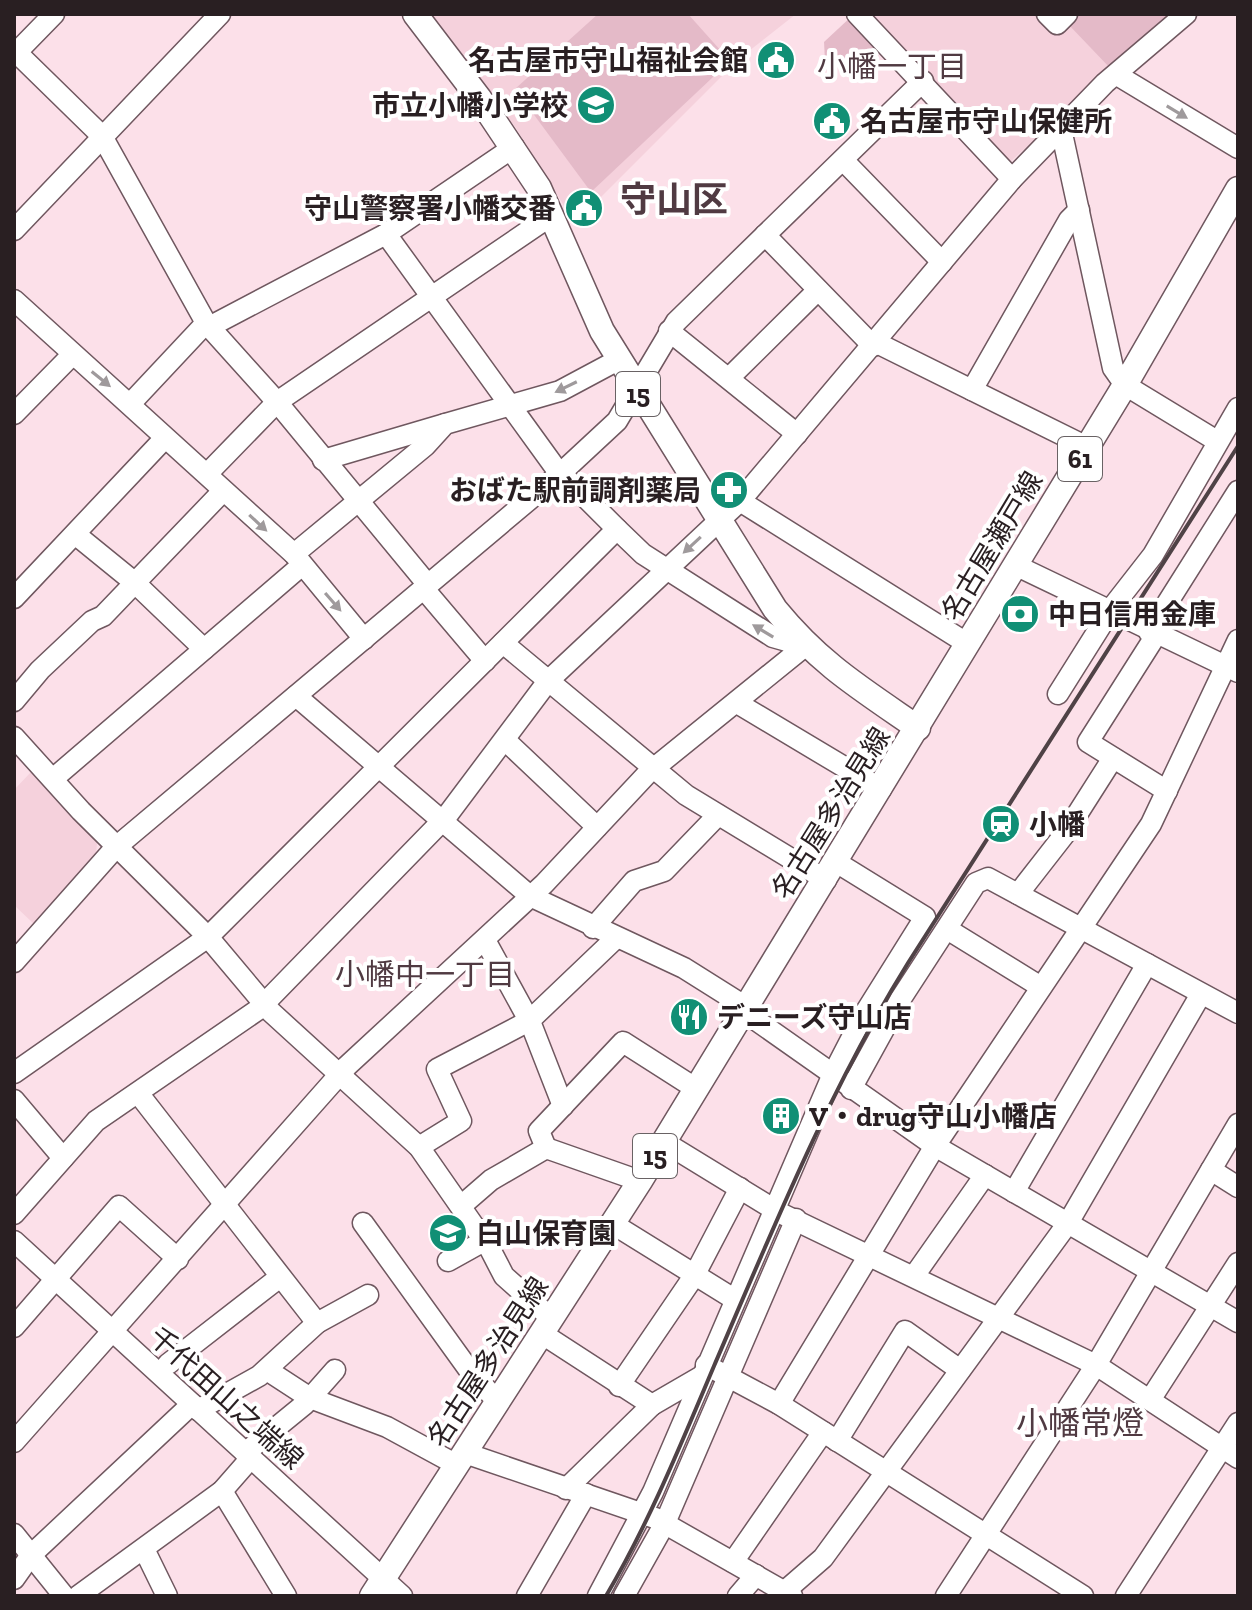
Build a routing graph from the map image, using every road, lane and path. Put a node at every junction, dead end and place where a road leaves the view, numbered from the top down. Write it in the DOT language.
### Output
graph roads {
  1 [pos="54,14"];
  2 [pos="220,14"];
  3 [pos="415,14"];
  4 [pos="857,14"];
  5 [pos="1047,14"];
  6 [pos="1067,14"];
  7 [pos="1186,14"];
  8 [pos="15,53"];
  9 [pos="1117,75"];
  10 [pos="923,81"];
  11 [pos="1061,129"];
  12 [pos="102,136"];
  13 [pos="514,147"];
  14 [pos="1238,148"];
  15 [pos="843,160"];
  16 [pos="1012,179"];
  17 [pos="1238,189"];
  18 [pos="1079,210"];
  19 [pos="552,215"];
  20 [pos="14,230"];
  21 [pos="386,234"];
  22 [pos="765,235"];
  23 [pos="942,262"];
  24 [pos="818,290"];
  25 [pos="433,297"];
  26 [pos="18,312"];
  27 [pos="207,325"];
  28 [pos="669,331"];
  29 [pos="875,344"];
  30 [pos="72,355"];
  31 [pos="618,360"];
  32 [pos="729,378"];
  33 [pos="1125,385"];
  34 [pos="972,390"];
  35 [pos="637,392"];
  36 [pos="277,402"];
  37 [pos="131,403"];
  38 [pos="511,405"];
  39 [pos="1238,408"];
  40 [pos="14,414"];
  41 [pos="445,424"];
  42 [pos="797,434"];
  43 [pos="164,439"];
  44 [pos="1217,441"];
  45 [pos="1087,447"];
  46 [pos="323,460"];
  47 [pos="208,473"];
  48 [pos="561,473"];
  49 [pos="223,491"];
  50 [pos="1238,491"];
  51 [pos="740,501"];
  52 [pos="360,502"];
  53 [pos="718,520"];
  54 [pos="617,529"];
  55 [pos="75,534"];
  56 [pos="298,560"];
  57 [pos="1015,565"];
  58 [pos="666,569"];
  59 [pos="134,582"];
  60 [pos="426,587"];
  61 [pos="14,598"];
  62 [pos="1112,610"];
  63 [pos="1153,633"];
  64 [pos="364,639"];
  65 [pos="1238,640"];
  66 [pos="503,643"];
  67 [pos="968,644"];
  68 [pos="805,646"];
  69 [pos="204,649"];
  70 [pos="485,661"];
  71 [pos="1231,668"];
  72 [pos="548,681"];
  73 [pos="1058,694"];
  74 [pos="296,696"];
  75 [pos="14,701"];
  76 [pos="737,703"];
  77 [pos="920,730"];
  78 [pos="14,737"];
  79 [pos="505,740"];
  80 [pos="1113,758"];
  81 [pos="379,768"];
  82 [pos="653,769"];
  83 [pos="54,778"];
  84 [pos="881,789"];
  85 [pos="1167,791"];
  86 [pos="718,815"];
  87 [pos="441,822"];
  88 [pos="597,827"];
  89 [pos="116,847"];
  90 [pos="831,871"];
  91 [pos="1018,894"];
  92 [pos="530,896"];
  93 [pos="593,928"];
  94 [pos="1082,928"];
  95 [pos="947,929"];
  96 [pos="208,937"];
  97 [pos="616,938"];
  98 [pos="485,940"];
  99 [pos="14,962"];
  100 [pos="1147,964"];
  101 [pos="1041,987"];
  102 [pos="1201,994"];
  103 [pos="263,1004"];
  104 [pos="745,1009"];
  105 [pos="1238,1013"];
  106 [pos="529,1021"];
  107 [pos="14,1073"];
  108 [pos="833,1074"];
  109 [pos="340,1075"];
  110 [pos="695,1088"];
  111 [pos="851,1089"];
  112 [pos="138,1093"];
  113 [pos="14,1100"];
  114 [pos="563,1106"];
  115 [pos="1238,1124"];
  116 [pos="664,1142"];
  117 [pos="935,1146"];
  118 [pos="419,1147"];
  119 [pos="546,1148"];
  120 [pos="63,1158"];
  121 [pos="1211,1170"];
  122 [pos="985,1175"];
  123 [pos="640,1181"];
  124 [pos="1238,1187"];
  125 [pos="740,1188"];
  126 [pos="1014,1192"];
  127 [pos="224,1205"];
  128 [pos="461,1206"];
  129 [pos="774,1208"];
  130 [pos="14,1214"];
  131 [pos="796,1219"];
  132 [pos="363,1223"];
  133 [pos="1068,1223"];
  134 [pos="613,1224"];
  135 [pos="14,1241"];
  136 [pos="484,1241"];
  137 [pos="868,1255"];
  138 [pos="178,1259"];
  139 [pos="448,1261"];
  140 [pos="1238,1263"];
  141 [pos="1151,1272"];
  142 [pos="694,1276"];
  143 [pos="914,1276"];
  144 [pos="280,1277"];
  145 [pos="55,1280"];
  146 [pos="368,1295"];
  147 [pos="734,1299"];
  148 [pos="1210,1306"];
  149 [pos="999,1316"];
  150 [pos="1238,1322"];
  151 [pos="317,1323"];
  152 [pos="546,1326"];
  153 [pos="14,1327"];
  154 [pos="112,1332"];
  155 [pos="168,1364"];
  156 [pos="1096,1365"];
  157 [pos="267,1370"];
  158 [pos="335,1370"];
  159 [pos="960,1370"];
  160 [pos="704,1371"];
  161 [pos="730,1375"];
  162 [pos="619,1386"];
  163 [pos="310,1398"];
  164 [pos="1150,1400"];
  165 [pos="497,1401"];
  166 [pos="779,1404"];
  167 [pos="652,1405"];
  168 [pos="195,1407"];
  169 [pos="1238,1423"];
  170 [pos="830,1437"];
  171 [pos="14,1442"];
  172 [pos="1230,1453"];
  173 [pos="248,1456"];
  174 [pos="461,1459"];
  175 [pos="886,1472"];
  176 [pos="222,1491"];
  177 [pos="576,1491"];
  178 [pos="642,1513"];
  179 [pos="665,1523"];
  180 [pos="14,1534"];
  181 [pos="986,1535"];
  182 [pos="144,1549"];
  183 [pos="31,1555"];
  184 [pos="733,1562"];
  185 [pos="756,1575"];
  186 [pos="14,1579"];
  187 [pos="378,1588"];
  188 [pos="789,1594"];
  189 [pos="64,1596"];
  190 [pos="78,1596"];
  191 [pos="167,1596"];
  192 [pos="286,1596"];
  193 [pos="402,1596"];
  194 [pos="527,1596"];
  195 [pos="598,1596"];
  196 [pos="624,1596"];
  197 [pos="738,1596"];
  198 [pos="946,1596"];
  199 [pos="1083,1596"];
  200 [pos="1126,1596"];
  1 -- 8 [label="street"];
  2 -- 12 [label="street"];
  3 -- 13 [label="main road, 名古屋多治見線 / 15"];
  4 -- 10 [label="street"];
  5 -- 6 [label="street"];
  7 -- 9 [label="street"];
  8 -- 12 [label="street"];
  9 -- 11 [label="street"];
  9 -- 14 [label="street, one-way"];
  10 -- 15 [label="street"];
  10 -- 16 [label="street"];
  11 -- 16 [label="street"];
  11 -- 18 [label="street"];
  12 -- 20 [label="street"];
  12 -- 27 [label="street"];
  13 -- 19 [label="main road, 名古屋多治見線 / 15"];
  13 -- 21 [label="street"];
  15 -- 22 [label="street"];
  15 -- 23 [label="street"];
  16 -- 23 [label="street"];
  17 -- 33 [label="main road, 名古屋瀬戸線 / 61"];
  18 -- 33 [label="street"];
  18 -- 34 [label="street"];
  19 -- 25 [label="street"];
  19 -- 31 [label="main road, 名古屋多治見線 / 15"];
  21 -- 25 [label="street"];
  21 -- 27 [label="street"];
  22 -- 24 [label="street"];
  22 -- 28 [label="street"];
  23 -- 29 [label="street"];
  24 -- 29 [label="street"];
  24 -- 32 [label="street"];
  25 -- 36 [label="street"];
  25 -- 38 [label="street"];
  26 -- 30 [label="street"];
  27 -- 36 [label="street"];
  27 -- 37 [label="street"];
  28 -- 32 [label="street"];
  28 -- 35 [label="street"];
  29 -- 34 [label="street"];
  29 -- 42 [label="street"];
  30 -- 37 [label="street, one-way"];
  30 -- 40 [label="street"];
  31 -- 35 [label="main road, 名古屋多治見線 / 15"];
  31 -- 38 [label="street, one-way"];
  32 -- 42 [label="street"];
  33 -- 44 [label="street"];
  33 -- 45 [label="main road, 名古屋瀬戸線 / 61"];
  34 -- 45 [label="street"];
  35 -- 48 [label="street"];
  35 -- 53 [label="main road, 名古屋多治見線 / 15"];
  36 -- 46 [label="street"];
  36 -- 47 [label="street"];
  37 -- 43 [label="street"];
  38 -- 41 [label="street"];
  38 -- 48 [label="street"];
  39 -- 44 [label="street"];
  41 -- 46 [label="street"];
  41 -- 52 [label="street"];
  42 -- 51 [label="street"];
  43 -- 47 [label="street"];
  43 -- 55 [label="street"];
  44 -- 62 [label="street"];
  45 -- 57 [label="main road, 名古屋瀬戸線 / 61"];
  46 -- 52 [label="street"];
  47 -- 49 [label="street"];
  48 -- 54 [label="street"];
  48 -- 60 [label="street"];
  49 -- 56 [label="street, one-way"];
  49 -- 59 [label="street"];
  50 -- 63 [label="street"];
  51 -- 53 [label="street"];
  51 -- 67 [label="street"];
  52 -- 56 [label="street"];
  52 -- 60 [label="street"];
  53 -- 58 [label="street, one-way"];
  53 -- 68 [label="main road, 名古屋多治見線 / 15"];
  54 -- 58 [label="street"];
  54 -- 66 [label="street"];
  55 -- 59 [label="street"];
  55 -- 61 [label="street"];
  56 -- 64 [label="street, one-way"];
  56 -- 69 [label="street"];
  57 -- 62 [label="street"];
  57 -- 67 [label="main road, 名古屋瀬戸線 / 61"];
  68 -- 58 [label="street, one-way"];
  58 -- 72 [label="street"];
  59 -- 69 [label="street"];
  59 -- 75 [label="street"];
  60 -- 64 [label="street"];
  60 -- 70 [label="street"];
  62 -- 63 [label="street"];
  62 -- 73 [label="street"];
  63 -- 71 [label="street"];
  63 -- 80 [label="street"];
  64 -- 74 [label="street"];
  65 -- 71 [label="street"];
  66 -- 70 [label="street"];
  66 -- 72 [label="street"];
  67 -- 77 [label="main road, 名古屋瀬戸線 / 61"];
  68 -- 76 [label="street"];
  68 -- 77 [label="main road, 名古屋多治見線 / 15"];
  69 -- 83 [label="street"];
  70 -- 81 [label="street"];
  71 -- 85 [label="street"];
  72 -- 79 [label="street"];
  72 -- 82 [label="street"];
  74 -- 81 [label="street"];
  74 -- 89 [label="street"];
  76 -- 82 [label="street"];
  76 -- 84 [label="street"];
  77 -- 84 [label="main road, 名古屋多治見線 / 15"];
  78 -- 83 [label="street"];
  79 -- 87 [label="street"];
  79 -- 88 [label="street"];
  80 -- 85 [label="street"];
  80 -- 91 [label="street"];
  81 -- 87 [label="street"];
  81 -- 96 [label="street"];
  82 -- 86 [label="street"];
  82 -- 88 [label="street"];
  83 -- 89 [label="street"];
  84 -- 90 [label="main road, 名古屋多治見線 / 15"];
  85 -- 94 [label="street"];
  86 -- 90 [label="street"];
  86 -- 93 [label="street"];
  87 -- 92 [label="street"];
  87 -- 103 [label="street"];
  88 -- 92 [label="street"];
  89 -- 96 [label="street"];
  89 -- 99 [label="street"];
  90 -- 104 [label="main road, 名古屋多治見線 / 15"];
  90 -- 108 [label="street"];
  91 -- 94 [label="street"];
  91 -- 95 [label="street"];
  92 -- 93 [label="street"];
  92 -- 98 [label="street"];
  93 -- 97 [label="street"];
  94 -- 100 [label="street"];
  94 -- 101 [label="street"];
  95 -- 101 [label="street"];
  95 -- 111 [label="street"];
  96 -- 103 [label="street"];
  96 -- 107 [label="street"];
  97 -- 104 [label="street"];
  97 -- 106 [label="street"];
  98 -- 106 [label="street"];
  98 -- 109 [label="street"];
  100 -- 102 [label="street"];
  100 -- 126 [label="street"];
  101 -- 117 [label="street"];
  102 -- 105 [label="street"];
  102 -- 133 [label="street"];
  103 -- 109 [label="street"];
  103 -- 112 [label="street"];
  104 -- 108 [label="street"];
  104 -- 110 [label="main road, 名古屋多治見線 / 15"];
  106 -- 114 [label="street"];
  106 -- 118 [label="street"];
  108 -- 111 [label="street"];
  108 -- 129 [label="street"];
  109 -- 118 [label="street"];
  109 -- 127 [label="street"];
  110 -- 114 [label="street"];
  110 -- 116 [label="main road, 名古屋多治見線 / 15"];
  111 -- 117 [label="street"];
  112 -- 120 [label="street"];
  112 -- 127 [label="street"];
  113 -- 120 [label="street"];
  114 -- 119 [label="street"];
  115 -- 121 [label="street"];
  116 -- 123 [label="main road, 名古屋多治見線 / 15"];
  116 -- 125 [label="street"];
  117 -- 122 [label="street"];
  117 -- 137 [label="street"];
  118 -- 128 [label="street"];
  119 -- 123 [label="street"];
  119 -- 128 [label="street"];
  120 -- 130 [label="street"];
  121 -- 124 [label="street"];
  121 -- 141 [label="street"];
  122 -- 126 [label="street"];
  122 -- 143 [label="street"];
  123 -- 134 [label="main road, 名古屋多治見線 / 15"];
  125 -- 129 [label="street"];
  125 -- 142 [label="street"];
  126 -- 133 [label="street"];
  127 -- 138 [label="street"];
  127 -- 144 [label="street"];
  128 -- 136 [label="street"];
  129 -- 131 [label="street"];
  129 -- 147 [label="street"];
  131 -- 137 [label="street"];
  131 -- 161 [label="street"];
  132 -- 165 [label="street"];
  133 -- 141 [label="street"];
  133 -- 149 [label="street"];
  134 -- 142 [label="street"];
  134 -- 152 [label="main road, 名古屋多治見線 / 15"];
  135 -- 145 [label="street, 千代田山之端線"];
  136 -- 139 [label="street"];
  136 -- 152 [label="street"];
  137 -- 143 [label="street"];
  137 -- 166 [label="street"];
  138 -- 145 [label="street"];
  138 -- 154 [label="street"];
  140 -- 148 [label="street"];
  141 -- 148 [label="street"];
  141 -- 156 [label="street"];
  142 -- 147 [label="street"];
  142 -- 162 [label="street"];
  143 -- 149 [label="street"];
  144 -- 151 [label="street"];
  144 -- 155 [label="street"];
  145 -- 153 [label="street"];
  145 -- 154 [label="street, 千代田山之端線"];
  146 -- 151 [label="street"];
  147 -- 160 [label="street"];
  148 -- 150 [label="street"];
  148 -- 164 [label="street"];
  149 -- 156 [label="street"];
  149 -- 159 [label="street"];
  151 -- 157 [label="street"];
  152 -- 162 [label="street"];
  152 -- 165 [label="main road, 名古屋多治見線 / 15"];
  154 -- 168 [label="street, 千代田山之端線"];
  154 -- 171 [label="street"];
  156 -- 164 [label="street"];
  156 -- 181 [label="street"];
  157 -- 163 [label="street"];
  157 -- 168 [label="street"];
  158 -- 163 [label="street"];
  159 -- 170 [label="street"];
  159 -- 175 [label="street"];
  160 -- 161 [label="street"];
  160 -- 167 [label="street"];
  160 -- 178 [label="street"];
  161 -- 166 [label="street"];
  161 -- 179 [label="street"];
  162 -- 167 [label="street"];
  163 -- 173 [label="street"];
  163 -- 174 [label="street"];
  164 -- 172 [label="street"];
  165 -- 174 [label="main road, 名古屋多治見線 / 15"];
  166 -- 170 [label="street"];
  167 -- 177 [label="street"];
  168 -- 173 [label="street, 千代田山之端線"];
  168 -- 183 [label="street"];
  169 -- 172 [label="street"];
  170 -- 175 [label="street"];
  170 -- 184 [label="street"];
  172 -- 200 [label="street"];
  173 -- 176 [label="street"];
  173 -- 187 [label="street, 千代田山之端線"];
  174 -- 177 [label="street"];
  174 -- 187 [label="main road, 名古屋多治見線 / 15"];
  175 -- 181 [label="street"];
  175 -- 188 [label="street"];
  176 -- 182 [label="street"];
  176 -- 192 [label="street"];
  177 -- 178 [label="street"];
  177 -- 194 [label="street"];
  178 -- 179 [label="street"];
  178 -- 195 [label="street"];
  179 -- 184 [label="street"];
  179 -- 196 [label="street"];
  180 -- 183 [label="street"];
  181 -- 198 [label="street"];
  181 -- 199 [label="street"];
  182 -- 190 [label="street"];
  182 -- 191 [label="street"];
  183 -- 186 [label="street"];
  183 -- 189 [label="street"];
  184 -- 185 [label="street"];
  185 -- 188 [label="street"];
  185 -- 197 [label="street"];
  187 -- 193 [label="street, 千代田山之端線"];
}
